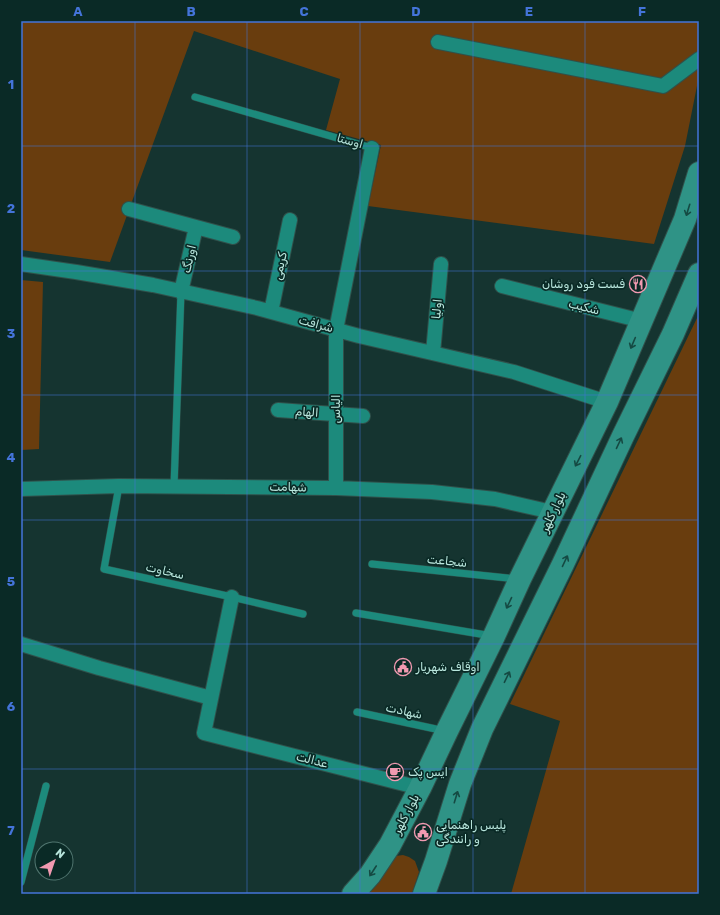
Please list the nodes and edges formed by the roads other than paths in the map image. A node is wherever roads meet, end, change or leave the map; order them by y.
1 (438, 42) dead end
2 (699, 59) edge
3 (195, 98) dead end
4 (372, 148) joint
5 (699, 173) edge
6 (129, 210) dead end
7 (290, 220) dead end
8 (196, 227) junction
9 (233, 237) dead end
10 (21, 264) edge
11 (441, 264) dead end
12 (699, 274) edge
13 (502, 286) dead end
14 (182, 292) junction
15 (271, 312) junction
16 (642, 321) junction
17 (336, 330) junction
18 (433, 353) junction
19 (607, 402) junction
20 (278, 410) dead end
21 (336, 414) junction
22 (363, 416) dead end
23 (119, 486) junction
24 (174, 486) junction
25 (336, 488) junction
26 (21, 489) edge
27 (552, 512) junction
28 (372, 564) dead end
29 (520, 579) junction
30 (232, 597) junction
31 (356, 613) dead end
32 (303, 614) dead end
33 (494, 636) junction
34 (21, 644) edge
35 (211, 698) junction
36 (357, 712) dead end
37 (446, 731) junction
38 (46, 786) dead end
39 (420, 788) junction
40 (21, 882) edge
41 (353, 894) edge
42 (424, 894) edge

1 - 2 street
3 - 4 lane, اوستا
4 - 17 street, اوستا
5 -> 16 main road, بلوار کلهر
6 - 8 street
7 - 15 street, کریمی
8 - 9 street
8 - 14 street, اورنگ
10 - 14 street, شرافت
11 - 18 street, اولیا
42 -> 12 main road
13 - 16 street, شکیب
14 - 15 street, شرافت
14 - 24 lane
15 - 17 street, شرافت
16 -> 19 main road, بلوار کلهر
17 - 18 street, شرافت
17 - 21 street, الیاس
18 - 19 street, شرافت
19 -> 27 main road, بلوار کلهر
20 - 21 street, الهام
21 - 22 street, الهام
21 - 25 street, الیاس
23 - 24 street, شهامت
23 - 26 street, شهامت
23 - 30 lane, سخاوت
24 - 25 street, شهامت
25 - 27 street, شهامت
27 - 29 main road, بلوار کلهر
28 - 29 lane, شجاعت
29 -> 33 main road, بلوار کلهر
30 - 32 lane, سخاوت
30 - 35 street
31 - 33 lane
33 - 37 main road, بلوار کلهر
34 - 35 street
35 - 39 street, عدالت
36 - 37 lane, شهادت
37 - 39 main road, بلوار کلهر
38 - 40 lane
39 -> 41 main road, بلوار کلهر

